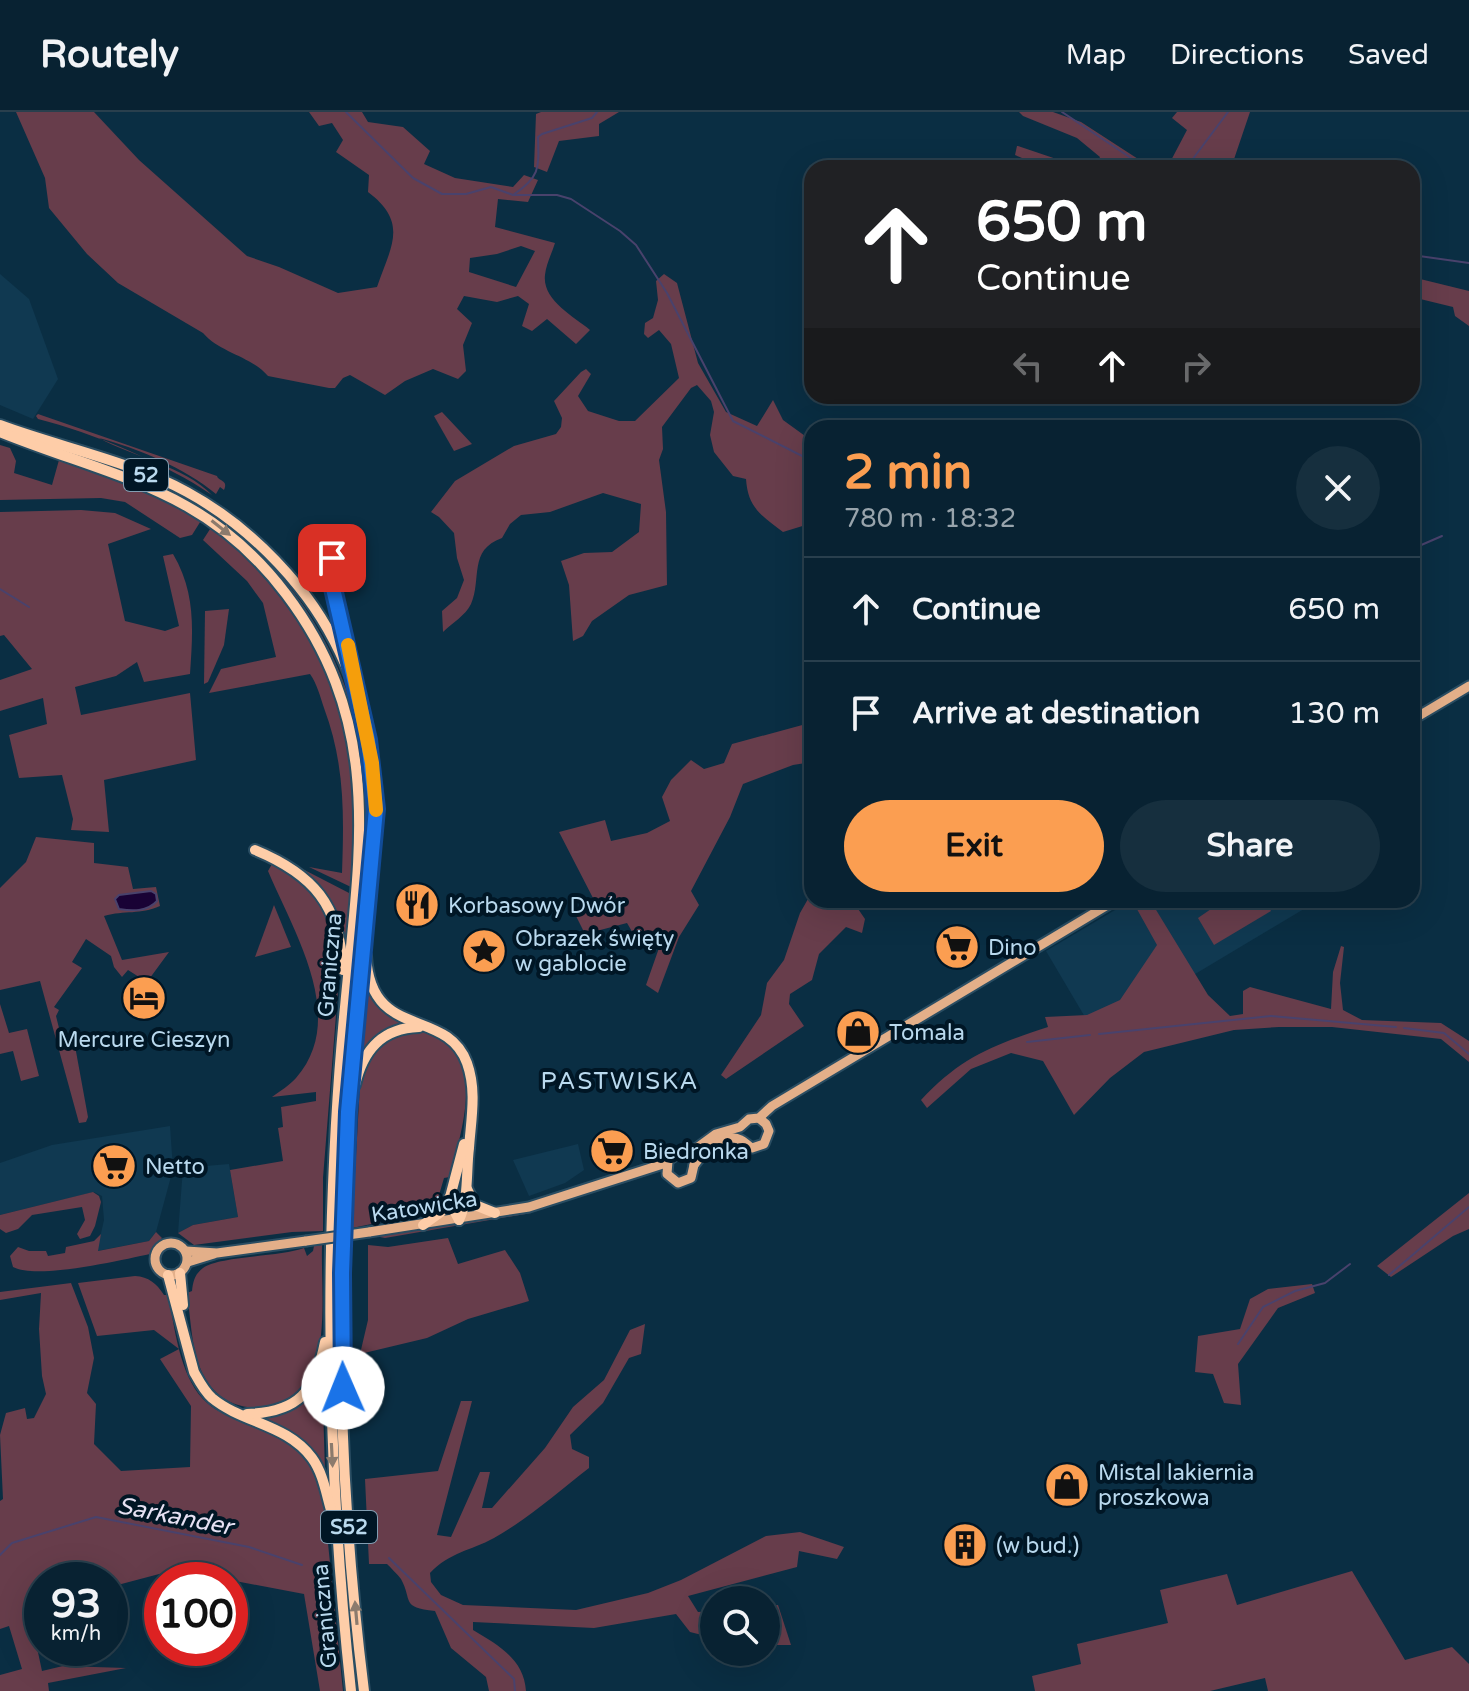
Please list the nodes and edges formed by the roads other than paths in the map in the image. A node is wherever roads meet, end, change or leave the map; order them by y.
1 (0, 425) edge
2 (0, 433) edge
3 (154, 487) joint
4 (341, 550) dead end
5 (1469, 686) edge
6 (356, 694) junction
7 (1420, 715) edge
8 (255, 850) dead end
9 (279, 860) junction
10 (266, 866) dead end
11 (1103, 908) edge
12 (364, 929) junction
13 (345, 1004) junction
14 (429, 1027) junction
15 (348, 1112) junction
16 (471, 1119) junction
17 (762, 1121) junction
18 (740, 1127) junction
19 (741, 1140) junction
20 (685, 1155) junction
21 (668, 1161) junction
22 (694, 1165) junction
23 (632, 1174) junction
24 (667, 1174) junction
25 (465, 1183) junction
26 (450, 1197) junction
27 (495, 1213) junction
28 (459, 1220) junction
29 (423, 1225) junction
30 (185, 1263) junction
31 (168, 1275) junction
32 (330, 1321) junction
33 (184, 1331) junction
34 (242, 1414) junction
35 (336, 1527) junction
36 (351, 1691) edge
37 (364, 1691) edge

1 - 6 highway, Graniczna / 52
2 - 3 highway, Graniczna / 52
3 -> 13 highway, Graniczna / S52
4 - 6 highway
5 - 7 main road
6 - 12 highway, Graniczna / S52
8 - 9 highway
9 - 10 highway
9 - 13 highway
11 - 17 main road
12 - 14 highway
12 - 15 highway, Graniczna / S52
13 - 32 highway, Graniczna / S52
14 - 15 highway
14 - 16 highway
37 -> 15 highway, Graniczna / S52
16 - 25 highway
16 - 26 highway
17 - 18 main road
17 - 19 main road
18 - 19 main road
18 - 20 main road
19 - 22 main road
20 - 21 main road
20 - 22 main road
21 - 23 main road, Katowicka
21 - 24 main road
22 - 24 main road
23 - 24 main road, Katowicka
23 - 27 main road, Katowicka
25 - 27 highway
25 - 28 highway
26 - 28 highway
26 - 29 highway
27 - 28 main road, Katowicka
28 - 29 main road, Katowicka
29 - 30 main road, Katowicka, bridge
30 - 31 main road
30 - 31 main road
30 - 33 highway
31 - 33 highway
32 - 34 highway
32 -> 35 highway, Graniczna / S52
33 - 34 highway
34 - 35 highway
35 - 36 highway, Graniczna / S52

